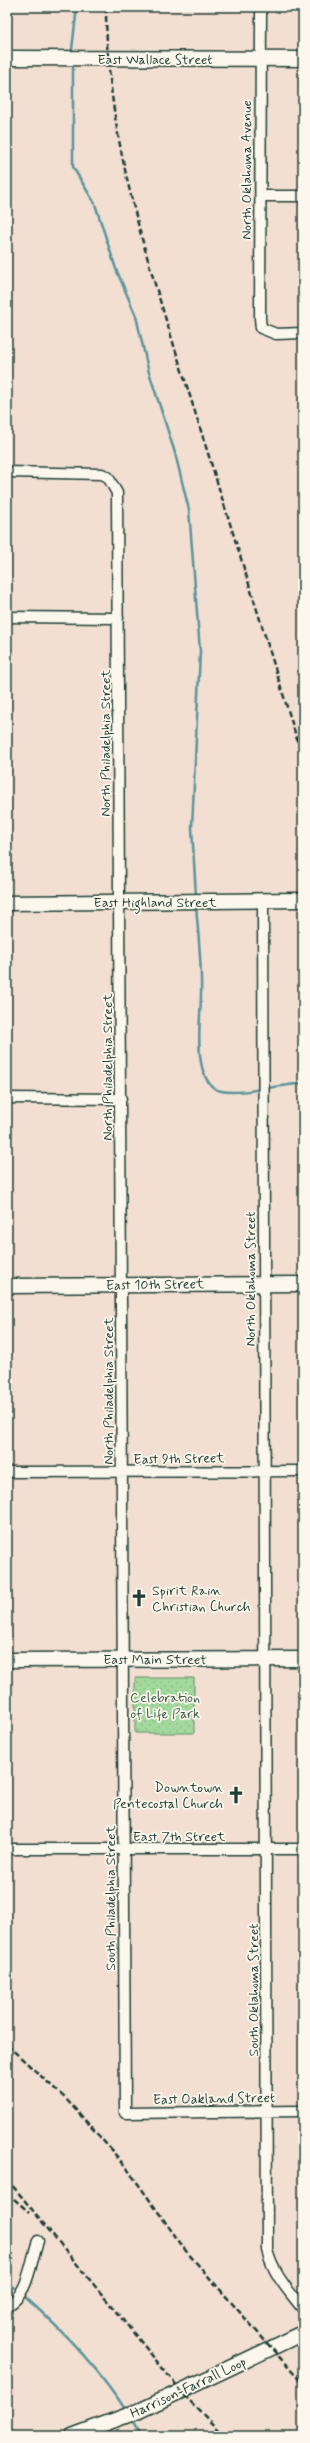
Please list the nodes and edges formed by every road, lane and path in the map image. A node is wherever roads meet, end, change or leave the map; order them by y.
1 (261, 7) edge
2 (7, 58) edge
3 (303, 59) edge
4 (260, 60) junction
5 (261, 196) junction
6 (303, 196) edge
7 (303, 333) edge
8 (7, 472) edge
9 (7, 617) edge
10 (118, 618) junction
11 (263, 900) junction
12 (303, 900) edge
13 (120, 902) junction
14 (7, 903) edge
15 (7, 1098) edge
16 (121, 1099) junction
17 (264, 1284) junction
18 (303, 1284) edge
19 (122, 1285) junction
20 (7, 1286) edge
21 (303, 1471) edge
22 (7, 1472) edge
23 (264, 1472) junction
24 (122, 1473) junction
25 (266, 1659) junction
26 (303, 1659) edge
27 (7, 1660) edge
28 (123, 1660) junction
29 (7, 1849) edge
30 (265, 1849) junction
31 (303, 1849) edge
32 (123, 1850) junction
33 (268, 2111) junction
34 (303, 2111) edge
35 (125, 2113) joint
36 (38, 2241) dead end
37 (7, 2306) edge
38 (303, 2309) edge
39 (303, 2333) edge
40 (303, 2344) edge
41 (72, 2436) edge
42 (101, 2436) edge

1 - 4 street, North Oklahoma Avenue
2 - 4 street, East Wallace Street
3 - 4 street, East Wallace Street
4 - 5 street, North Oklahoma Avenue
5 - 6 street
5 - 7 street, North Oklahoma Avenue
8 - 10 street, North Philadelphia Street
9 - 10 street
10 - 13 street, North Philadelphia Street
11 - 12 street, East Highland Street
11 - 13 street, East Highland Street
11 - 17 street, North Oklahoma Street
13 - 14 street, East Highland Street
13 - 16 street, North Philadelphia Street
15 - 16 street
16 - 19 street, North Philadelphia Street
17 - 18 street, East 10th Street
17 - 19 street, East 10th Street
17 - 23 street, North Oklahoma Street
19 - 20 street, East 10th Street
19 - 24 street, North Philadelphia Street
21 - 23 street, East 9th Street
22 - 24 street, East 9th Street
23 - 24 street, East 9th Street
23 - 25 street, North Oklahoma Street
24 - 28 street, North Philadelphia Street
25 - 26 street, East Main Street
25 - 28 street, East Main Street
25 - 30 street, South Oklahoma Street
27 - 28 street, East Main Street
28 - 32 street, South Philadelphia Street
29 - 32 street, East 7th Street
30 - 31 street, East 7th Street
30 - 32 street, East 7th Street
30 - 33 street, South Oklahoma Street
32 - 35 street, South Philadelphia Street
33 - 34 street, East Oakland Street
33 - 35 street, East Oakland Street
33 - 38 street, South Oklahoma Street
36 - 37 street
39 - 41 street, Harrison-Farrall Loop
40 - 42 street, Harrison-Farrall Loop

